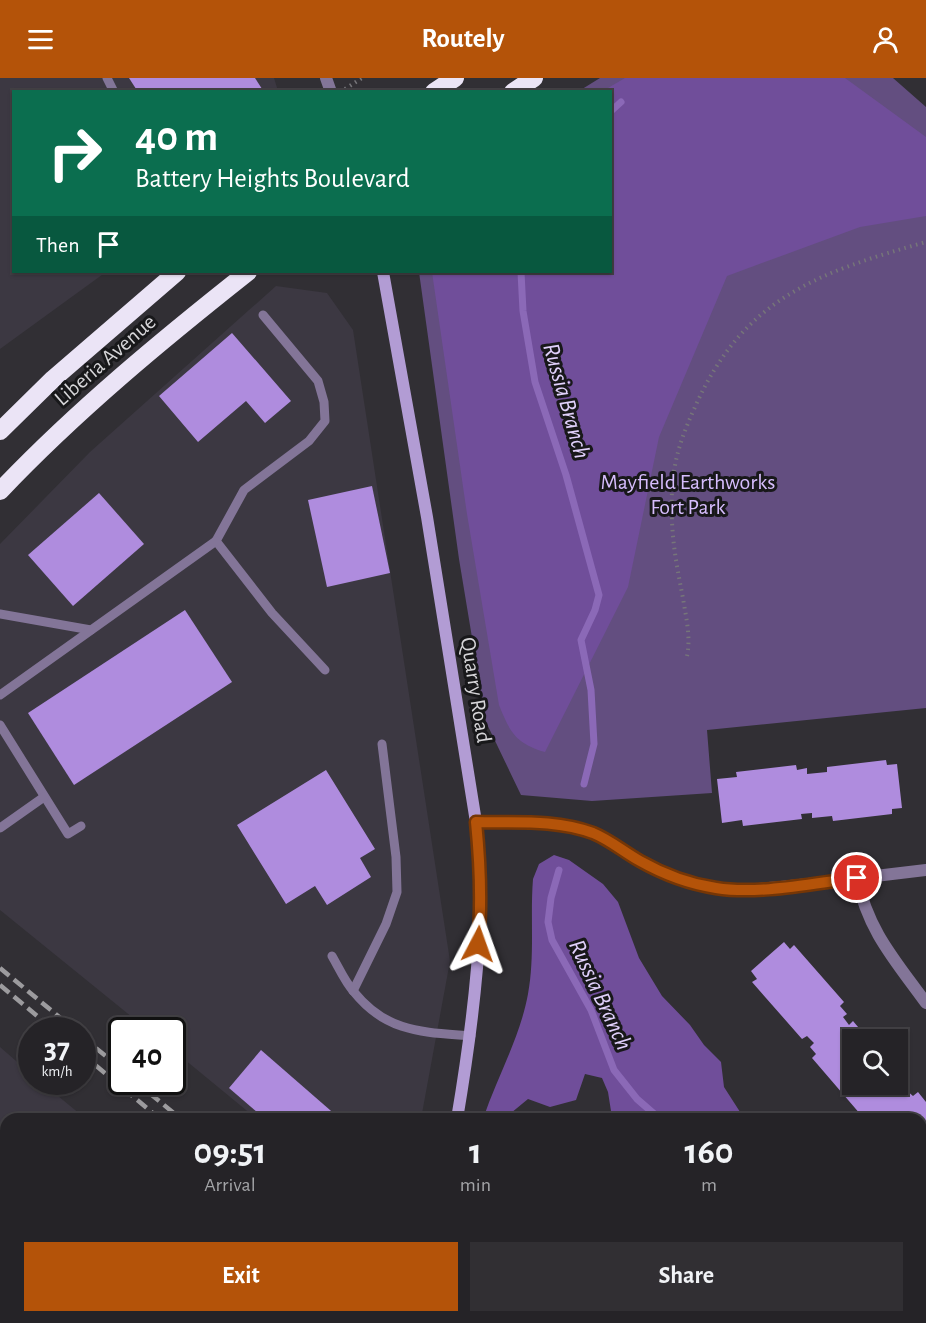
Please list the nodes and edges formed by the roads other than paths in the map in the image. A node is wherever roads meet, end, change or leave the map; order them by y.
1 (455, 78) edge
2 (534, 78) edge
3 (437, 90) edge
4 (516, 90) edge
5 (176, 273) edge
6 (247, 273) edge
7 (383, 273) edge
8 (263, 315) dead end
9 (0, 430) edge
10 (0, 491) edge
11 (216, 541) junction
12 (0, 614) edge
13 (91, 630) junction
14 (325, 670) dead end
15 (0, 695) edge
16 (0, 725) edge
17 (382, 744) dead end
18 (44, 797) junction
19 (476, 822) junction
20 (81, 826) dead end
21 (0, 828) edge
22 (926, 870) edge
23 (857, 878) junction
24 (332, 956) dead end
25 (353, 992) junction
26 (926, 1003) edge
27 (471, 1036) junction
28 (459, 1113) edge

1 - 3 highway
2 - 4 highway
5 - 9 highway, Liberia Avenue
6 - 10 highway, Liberia Avenue
7 - 19 street, Quarry Road
8 - 11 lane
11 - 13 lane
11 - 14 lane
12 - 13 lane
13 - 15 lane
16 - 18 lane
17 - 25 lane
18 - 20 lane
18 - 21 lane
19 - 23 street
19 - 27 street, Quarry Road
22 - 23 street
23 - 26 street
24 - 25 lane
25 - 27 lane
27 - 28 street, Quarry Road

